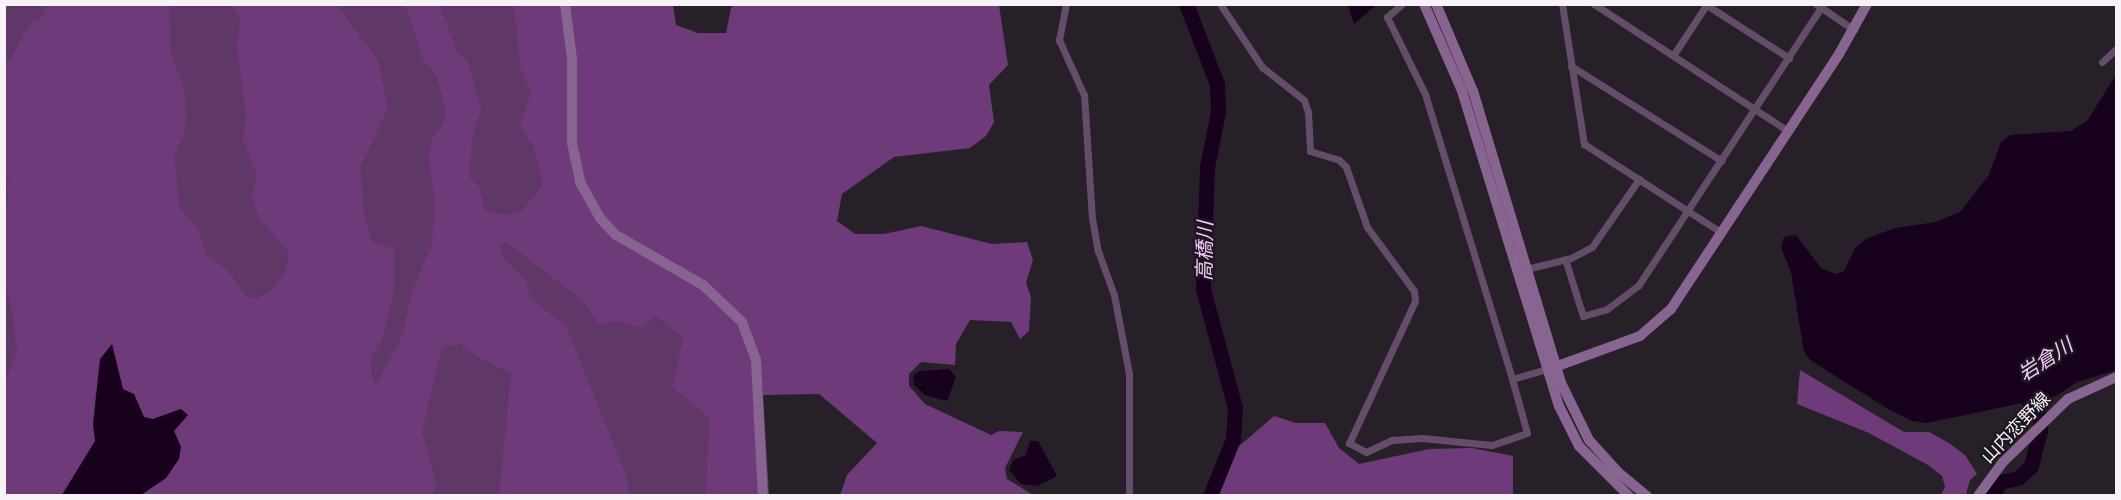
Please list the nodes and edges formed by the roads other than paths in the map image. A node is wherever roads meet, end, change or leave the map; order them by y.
1 (565, 4) edge
2 (1066, 4) edge
3 (1220, 4) edge
4 (1401, 4) edge
5 (1424, 4) edge
6 (1436, 4) edge
7 (1562, 4) edge
8 (1594, 4) edge
9 (1867, 4) edge
10 (1706, 5) edge
11 (1820, 6) edge
12 (1854, 30) junction
13 (2116, 50) edge
14 (1674, 54) junction
15 (1789, 58) junction
16 (2102, 62) dead end
17 (1571, 66) junction
18 (1755, 111) junction
19 (1788, 131) junction
20 (1722, 160) junction
21 (1639, 179) junction
22 (1688, 211) junction
23 (1722, 233) junction
24 (1565, 259) junction
25 (1525, 269) junction
26 (1557, 367) junction
27 (1545, 369) junction
28 (2116, 377) edge
29 (1512, 379) junction
30 (764, 495) edge
31 (1129, 495) edge
32 (1629, 495) edge
33 (1647, 495) edge
34 (1978, 495) edge

1 - 30 street
2 - 31 street
3 - 29 street
4 - 29 street
5 - 27 street
6 - 25 street
7 - 17 street
8 - 14 street
9 - 12 street
10 - 14 street
10 - 15 street
11 - 12 street
11 - 15 street
12 - 19 street
13 - 16 street
14 - 18 street
15 - 18 street
17 - 20 street
17 - 21 street
18 - 19 street
18 - 20 street
19 - 23 street
20 - 22 street
21 - 22 street
21 - 24 street
22 - 23 street
22 - 24 street
23 - 26 street
24 - 25 street
25 - 26 street
26 - 27 street
26 - 33 street
27 - 29 street
27 - 32 street
28 - 34 street, 山内恋野線

